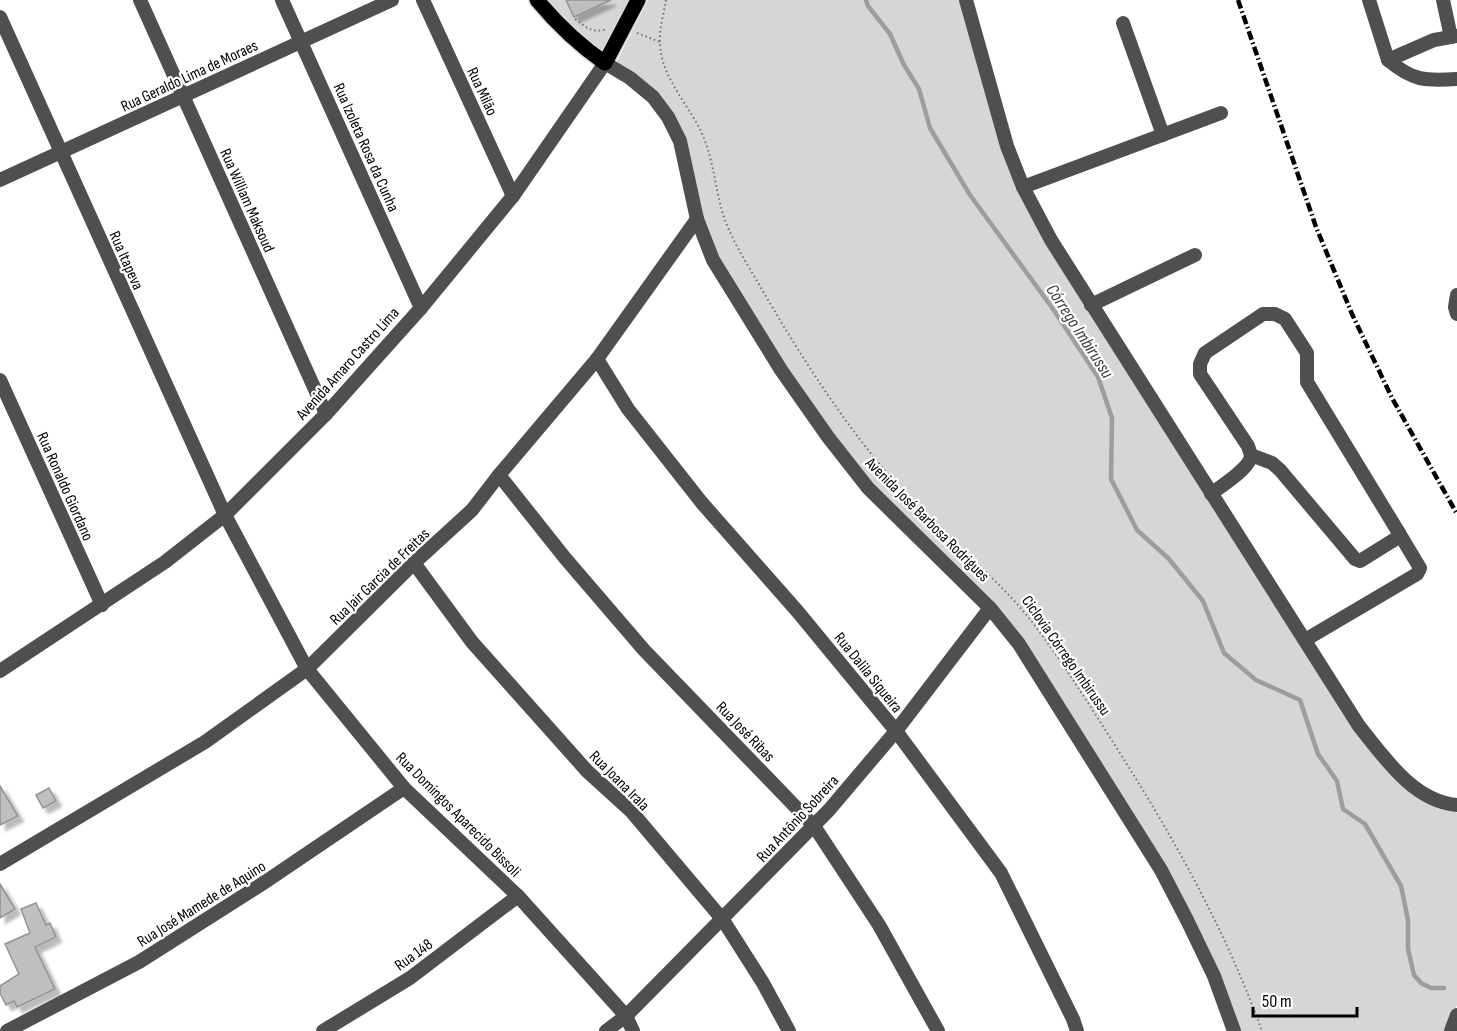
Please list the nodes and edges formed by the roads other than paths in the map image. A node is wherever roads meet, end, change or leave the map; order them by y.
1 (140, 0) edge
2 (282, 0) edge
3 (392, 0) edge
4 (423, 0) edge
5 (537, 0) edge
6 (638, 0) edge
7 (966, 0) edge
8 (1369, 0) edge
9 (1443, 0) edge
10 (0, 17) edge
11 (1123, 24) dead end
12 (1454, 36) edge
13 (301, 42) junction
14 (1388, 60) junction
15 (605, 63) junction
16 (1457, 79) edge
17 (182, 97) junction
18 (1221, 113) dead end
19 (1163, 135) junction
20 (60, 153) junction
21 (0, 180) edge
22 (1023, 187) junction
23 (513, 196) junction
24 (697, 219) junction
25 (1195, 255) dead end
26 (1457, 295) edge
27 (1091, 305) junction
28 (421, 308) junction
29 (1457, 314) edge
30 (597, 359) junction
31 (0, 380) edge
32 (326, 414) junction
33 (1251, 455) junction
34 (499, 475) junction
35 (1211, 494) junction
36 (225, 515) junction
37 (1399, 533) junction
38 (414, 562) junction
39 (102, 605) junction
40 (990, 608) junction
41 (1305, 640) junction
42 (307, 669) junction
43 (0, 671) edge
44 (896, 731) junction
45 (405, 788) junction
46 (1457, 805) edge
47 (814, 826) junction
48 (0, 864) edge
49 (518, 896) junction
50 (723, 920) junction
51 (1457, 1015) edge
52 (626, 1016) junction
53 (7, 1031) edge
54 (323, 1031) edge
55 (606, 1031) edge
56 (633, 1031) edge
57 (789, 1031) edge
58 (938, 1031) edge
59 (1077, 1031) edge
60 (1234, 1031) edge
61 (1451, 1031) edge

1 - 17 street, Rua William Maksoud
2 - 13 street, Rua Izoleta Rosa da Cunha
3 - 13 street, Rua Geraldo Lima de Moraes
4 - 23 street, Rua Milão
5 - 15 main road, Avenida José Barbosa Rodrigues
6 - 15 main road, Avenida Amaro Castro Lima
7 - 22 street
8 - 14 street
9 - 12 street
10 - 20 street, Rua Itapeva
11 - 19 street
12 - 14 street
13 - 17 street, Rua Geraldo Lima de Moraes
13 - 28 street, Rua Izoleta Rosa da Cunha
14 - 16 street
15 - 23 street, Avenida Amaro Castro Lima
15 - 24 street, Avenida José Barbosa Rodrigues
17 - 20 street, Rua Geraldo Lima de Moraes
17 - 32 street, Rua William Maksoud
18 - 19 street
19 - 22 street
20 - 21 street, Rua Geraldo Lima de Moraes
20 - 36 street, Rua Itapeva
22 - 27 street
23 - 28 street, Avenida Amaro Castro Lima
24 - 30 street, Rua Jair Garcia de Freitas
24 - 40 street, Avenida José Barbosa Rodrigues
25 - 27 street
26 - 29 street
27 - 35 street
28 - 32 street, Avenida Amaro Castro Lima
30 - 34 street, Rua Jair Garcia de Freitas
30 - 44 street, Rua Dalila Siqueira
31 - 39 street, Rua Ronaldo Giordano
32 - 36 street, Avenida Amaro Castro Lima
33 - 35 street
33 - 37 street
33 - 37 street
34 - 38 street, Rua Jair Garcia de Freitas
34 - 47 street, Rua José Ribas
35 - 41 street
36 - 39 street, Avenida Amaro Castro Lima
36 - 42 street, Rua Domingos Aparecido Bissoli
37 - 41 street
38 - 42 street, Rua Jair Garcia de Freitas
38 - 50 street, Rua Joana Irala
39 - 43 street, Avenida Amaro Castro Lima
40 - 44 street, Rua Antônio Sobreira
40 - 60 street, Avenida José Barbosa Rodrigues
41 - 46 street
42 - 45 street, Rua Domingos Aparecido Bissoli
42 - 48 street, Rua Jair Garcia de Freitas
44 - 47 street, Rua Antônio Sobreira
44 - 59 street, Rua Dalila Siqueira
45 - 49 street, Rua Domingos Aparecido Bissoli
45 - 53 street, Rua José Mamede de Aquino
47 - 50 street, Rua Antônio Sobreira
47 - 58 street, Rua José Ribas
49 - 52 street, Rua Domingos Aparecido Bissoli
49 - 54 street, Rua 148
50 - 52 street, Rua Antônio Sobreira
50 - 57 street, Rua Joana Irala
51 - 61 street
52 - 55 street, Rua Antônio Sobreira
52 - 56 street, Rua Domingos Aparecido Bissoli

